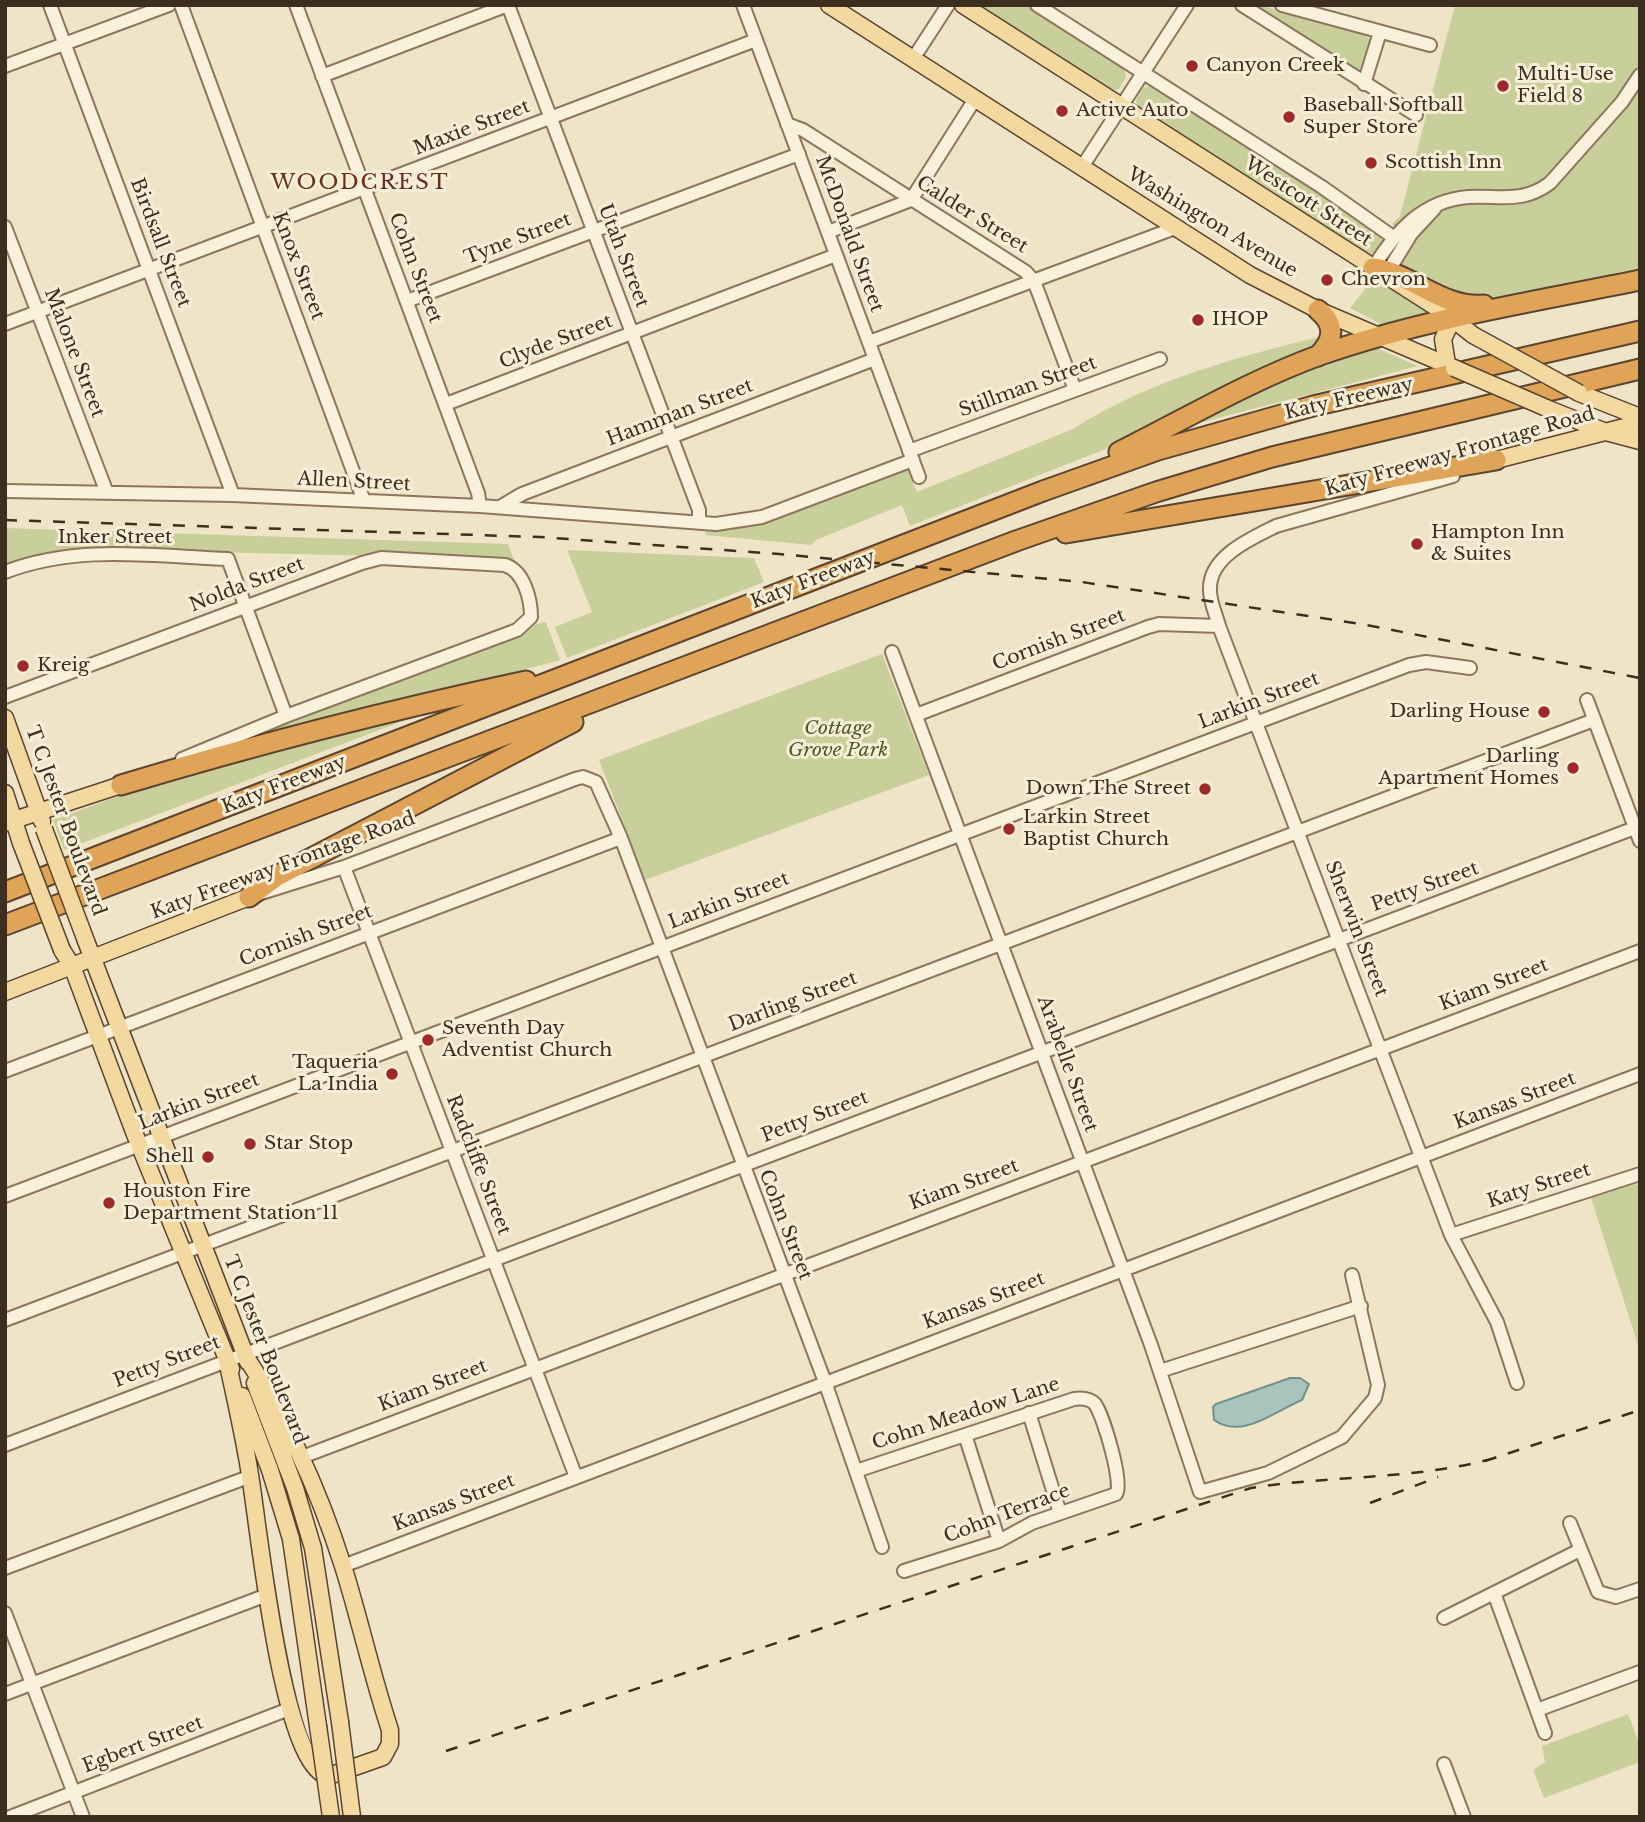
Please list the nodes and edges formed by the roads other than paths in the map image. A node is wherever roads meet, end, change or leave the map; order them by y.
1 (50, 5) edge
2 (169, 5) edge
3 (181, 5) edge
4 (296, 5) edge
5 (508, 5) edge
6 (743, 5) edge
7 (829, 5) edge
8 (948, 5) edge
9 (963, 5) edge
10 (1037, 5) edge
11 (1187, 5) edge
12 (1242, 5) edge
13 (1282, 5) edge
14 (1380, 32) junction
15 (756, 40) junction
16 (64, 44) junction
17 (1430, 45) dead end
18 (913, 59) junction
19 (5, 66) edge
20 (1144, 72) junction
21 (1640, 75) edge
22 (322, 76) junction
23 (1364, 84) junction
24 (975, 99) junction
25 (1122, 108) junction
26 (1416, 115) dead end
27 (550, 119) junction
28 (788, 124) junction
29 (799, 154) junction
30 (1082, 167) junction
31 (365, 189) junction
32 (911, 200) junction
33 (1435, 208) junction
34 (5, 227) edge
35 (262, 227) junction
36 (1175, 228) junction
37 (593, 231) junction
38 (828, 232) junction
39 (1393, 236) junction
40 (836, 255) junction
41 (1381, 269) junction
42 (149, 270) junction
43 (1640, 280) edge
44 (1034, 281) junction
45 (407, 301) junction
46 (1503, 307) junction
47 (1318, 310) junction
48 (37, 312) junction
49 (1452, 320) junction
50 (5, 324) edge
51 (1640, 331) edge
52 (632, 334) junction
53 (1379, 337) junction
54 (869, 342) junction
55 (1318, 356) junction
56 (875, 359) junction
57 (1160, 359) dead end
58 (1441, 359) junction
59 (1640, 369) edge
60 (1075, 390) junction
61 (1579, 393) junction
62 (446, 404) junction
63 (1640, 417) edge
64 (1640, 423) edge
65 (1596, 425) junction
66 (672, 437) junction
67 (1640, 441) edge
68 (911, 455) junction
69 (1496, 460) junction
70 (919, 477) dead end
71 (5, 491) edge
72 (1043, 491) junction
73 (107, 493) junction
74 (233, 495) junction
75 (363, 501) junction
76 (480, 506) junction
77 (500, 508) junction
78 (1291, 521) joint
79 (699, 522) junction
80 (1016, 541) junction
81 (5, 572) edge
82 (245, 607) junction
83 (1219, 626) junction
84 (892, 652) dead end
85 (585, 668) junction
86 (1470, 668) dead end
87 (642, 685) junction
88 (5, 697) edge
89 (1587, 701) dead end
90 (916, 715) junction
91 (286, 716) junction
92 (5, 718) edge
93 (1594, 720) junction
94 (1256, 722) junction
95 (575, 779) joint
96 (121, 785) junction
97 (5, 793) edge
98 (40, 811) junction
99 (10, 821) edge
100 (1637, 827) edge
101 (1299, 832) junction
102 (960, 834) junction
103 (621, 838) junction
104 (1640, 841) edge
105 (344, 867) junction
106 (50, 875) junction
107 (5, 877) edge
108 (5, 892) edge
109 (249, 897) junction
110 (6, 925) edge
111 (369, 933) junction
112 (1339, 940) junction
113 (1001, 944) junction
114 (661, 947) junction
115 (1640, 951) edge
116 (93, 959) junction
117 (72, 967) junction
118 (5, 992) edge
119 (119, 1027) junction
120 (98, 1035) junction
121 (411, 1042) junction
122 (1380, 1048) junction
123 (1042, 1052) junction
124 (702, 1057) junction
125 (5, 1070) edge
126 (1640, 1074) edge
127 (161, 1137) junction
128 (139, 1145) junction
129 (452, 1151) junction
130 (1421, 1157) junction
131 (1082, 1161) junction
132 (742, 1165) junction
133 (1640, 1174) edge
134 (5, 1196) edge
135 (188, 1205) junction
136 (170, 1217) junction
137 (1451, 1235) junction
138 (203, 1245) junction
139 (184, 1252) junction
140 (493, 1259) junction
141 (1123, 1269) junction
142 (782, 1273) junction
143 (1352, 1275) dead end
144 (1361, 1306) junction
145 (5, 1320) edge
146 (244, 1354) junction
147 (227, 1360) junction
148 (535, 1368) junction
149 (1160, 1371) junction
150 (825, 1382) junction
151 (1517, 1383) dead end
152 (1029, 1413) junction
153 (965, 1435) junction
154 (5, 1445) edge
155 (302, 1457) junction
156 (856, 1471) junction
157 (251, 1476) junction
158 (576, 1477) junction
159 (1120, 1490) joint
160 (1060, 1513) junction
161 (1570, 1523) dead end
162 (999, 1541) junction
163 (882, 1547) dead end
164 (1580, 1550) junction
165 (343, 1566) junction
166 (5, 1568) edge
167 (904, 1571) dead end
168 (1640, 1589) edge
169 (1494, 1594) junction
170 (267, 1595) junction
171 (5, 1613) edge
172 (1444, 1618) dead end
173 (1640, 1672) edge
174 (33, 1683) junction
175 (5, 1693) edge
176 (289, 1709) junction
177 (1537, 1710) junction
178 (1545, 1733) dead end
179 (1444, 1764) dead end
180 (74, 1792) junction
181 (10, 1817) edge
182 (83, 1817) edge
183 (331, 1817) edge
184 (352, 1817) edge
185 (1464, 1817) edge

1 - 16 street, Birdsall Street
2 - 16 street
3 - 35 street, Knox Street
4 - 22 street, Cohn Street
5 - 22 street
5 - 27 street, Utah Street
6 - 15 street, McDonald Street
7 - 18 main road, Washington Avenue
8 - 18 street
9 - 25 main road, Westcott Street
10 - 20 street, Westcott Street
11 - 20 street
12 - 23 street
13 - 14 street
14 - 17 street
14 - 23 street
15 - 27 street, Maxie Street
15 - 28 street, McDonald Street
16 - 19 street
16 - 42 street, Birdsall Street
18 - 24 main road, Washington Avenue
20 - 25 street
20 - 39 street, Westcott Street
21 - 33 street
22 - 31 street, Cohn Street
23 - 26 street
24 - 30 main road, Washington Avenue
24 - 32 street
25 - 30 street
25 - 41 main road, Westcott Street
27 - 31 street, Maxie Street
27 - 37 street, Utah Street
28 - 29 street, McDonald Street
28 - 32 street, Calder Street
29 - 37 street, Tyne Street
29 - 38 street, McDonald Street
30 - 36 main road, Washington Avenue
31 - 35 street, Maxie Street
31 - 45 street, Cohn Street
32 - 38 street
32 - 44 street, Calder Street
33 - 39 street
33 - 41 street
34 - 48 street, Malone Street
35 - 42 street, Maxie Street
35 - 75 street, Knox Street
36 - 44 street
36 - 47 main road, Washington Avenue
37 - 45 street, Tyne Street
37 - 52 street, Utah Street
38 - 40 street, McDonald Street
39 - 41 street
40 - 52 street, Clyde Street
40 - 54 street, McDonald Street
41 - 46 highway
41 - 49 main road, Westcott Street
42 - 48 street, Maxie Street
42 - 74 street, Birdsall Street
43 - 46 highway
44 - 54 street
44 - 60 street, Calder Street
45 - 62 street, Cohn Street
46 - 49 highway
47 - 53 main road, Washington Avenue
47 - 55 highway
48 - 50 street, Maxie Street
48 - 73 street, Malone Street
49 - 53 highway
49 - 58 main road
49 - 61 main road, Westcott Street, bridge
51 - 72 highway, Katy Freeway
52 - 62 street, Clyde Street
52 - 66 street, Utah Street
53 - 55 highway
53 - 58 main road, Washington Avenue
54 - 56 street, McDonald Street
55 - 72 highway
56 - 66 street, Hamman Street
56 - 68 street, McDonald Street
57 - 60 street, Stillman Street
58 - 65 main road, Washington Avenue, bridge
59 - 80 highway, Katy Freeway
60 - 68 street, Stillman Street
61 - 63 main road, Westcott Street
61 - 65 main road
62 - 76 street, Cohn Street
64 - 65 main road, Katy Freeway Frontage Road
65 - 67 main road, Washington Avenue
65 - 69 main road, Katy Freeway Frontage Road
66 - 77 street, Hamman Street
66 - 79 street, Utah Street
68 - 70 street, McDonald Street
68 - 79 street, Stillman Street
69 - 78 street, Katy Freeway Frontage Road
69 - 80 highway
71 - 73 street, Allen Street
72 - 85 highway, Katy Freeway
73 - 74 street, Allen Street
74 - 75 street, Allen Street
75 - 76 street, Allen Street
76 - 77 street, Allen Street
77 - 79 street, Allen Street
78 - 83 street, Sherwin Street
80 - 87 highway, Katy Freeway
81 - 82 street, Inker Street
82 - 88 street, Nolda Street
82 - 91 street
82 - 91 street, Nolda Street
83 - 90 street, Cornish Street
83 - 94 street, Sherwin Street
84 - 90 street, Arabelle Street
85 - 96 highway
85 - 106 highway, Katy Freeway
86 - 94 street, Larkin Street
87 - 109 highway
87 - 110 highway, Katy Freeway
89 - 93 street
90 - 102 street, Arabelle Street
91 - 96 street
92 - 98 main road, T C Jester Boulevard
93 - 100 street
93 - 101 street, Darling Street
94 - 101 street, Sherwin Street
94 - 102 street, Larkin Street
95 - 103 street, Cohn Street
95 - 105 street, Katy Freeway Frontage Road
96 - 98 main road
97 - 99 main road, T C Jester Boulevard
98 - 99 main road
98 - 116 main road, T C Jester Boulevard, bridge
99 - 117 main road, T C Jester Boulevard, bridge
100 - 104 street
100 - 112 street, Petty Street
101 - 112 street, Sherwin Street
101 - 113 street, Darling Street
102 - 113 street, Arabelle Street
102 - 114 street, Larkin Street
103 - 111 street, Cornish Street
103 - 114 street, Cohn Street
105 - 109 street, Katy Freeway Frontage Road
105 - 111 street, Radcliffe Street
106 - 107 highway
106 - 108 highway, Katy Freeway
109 - 116 main road, Katy Freeway Frontage Road
111 - 119 street, Cornish Street
111 - 121 street, Radcliffe Street
112 - 122 street, Sherwin Street
112 - 123 street, Petty Street
113 - 123 street, Arabelle Street
113 - 124 street, Darling Street
114 - 121 street, Larkin Street
114 - 124 street, Cohn Street
115 - 122 street, Kiam Street
116 - 117 main road, Katy Freeway Frontage Road
116 - 119 main road, T C Jester Boulevard
117 - 118 main road, Katy Freeway Frontage Road
117 - 120 main road, T C Jester Boulevard
119 - 120 street, Cornish Street
119 - 127 main road, T C Jester Boulevard
120 - 125 street, Cornish Street
120 - 128 main road, T C Jester Boulevard
121 - 127 street, Larkin Street
121 - 129 street, Radcliffe Street
122 - 130 street, Sherwin Street
122 - 131 street, Kiam Street
123 - 131 street, Arabelle Street
123 - 132 street, Petty Street
124 - 129 street, Darling Street
124 - 132 street, Cohn Street
126 - 130 street, Kansas Street
127 - 128 street, Larkin Street
127 - 135 main road, T C Jester Boulevard
128 - 134 street, Larkin Street
128 - 136 main road, T C Jester Boulevard
129 - 138 street, Darling Street
129 - 140 street, Radcliffe Street
130 - 137 street, Sherwin Street
130 - 141 street, Kansas Street
131 - 141 street, Arabelle Street
131 - 142 street, Kiam Street
132 - 140 street, Petty Street
132 - 142 street, Cohn Street
133 - 137 street, Katy Street
135 - 136 main road
135 - 138 main road, T C Jester Boulevard
136 - 139 main road, T C Jester Boulevard
137 - 151 street, Sherwin Street
138 - 139 street, Darling Street
138 - 146 main road, T C Jester Boulevard
139 - 145 street, Darling Street
139 - 147 main road, T C Jester Boulevard
140 - 146 street, Petty Street
140 - 148 street, Radcliffe Street
141 - 149 street, Arabelle Street
141 - 150 street, Kansas Street
142 - 148 street, Kiam Street
142 - 150 street, Cohn Street
143 - 144 street
144 - 149 street
144 - 149 street, Arabelle Street
146 - 147 street, Petty Street
146 - 155 main road
146 - 184 main road, T C Jester Boulevard, bridge
147 - 154 street, Petty Street
147 - 157 main road
147 - 183 main road, T C Jester Boulevard, bridge
148 - 155 street, Kiam Street
148 - 158 street, Radcliffe Street
150 - 156 street, Cohn Street
150 - 158 street, Kansas Street
152 - 153 street, Cohn Meadow Lane
152 - 159 street, Cohn Meadow Lane
152 - 160 street
153 - 156 street, Cohn Meadow Lane
153 - 162 street
155 - 165 main road
156 - 163 street, Cohn Street
157 - 166 street
157 - 170 main road
158 - 165 street, Kansas Street
159 - 160 street, Cohn Terrace
160 - 162 street, Cohn Terrace
161 - 164 street
162 - 167 street, Cohn Terrace
164 - 168 street
164 - 169 street
165 - 176 main road
169 - 172 street
169 - 177 street
170 - 174 street
170 - 176 main road
171 - 174 street
173 - 177 street
174 - 175 street
174 - 180 street
176 - 180 street, Egbert Street
177 - 178 street
179 - 185 street
180 - 181 street, Egbert Street
180 - 182 street

